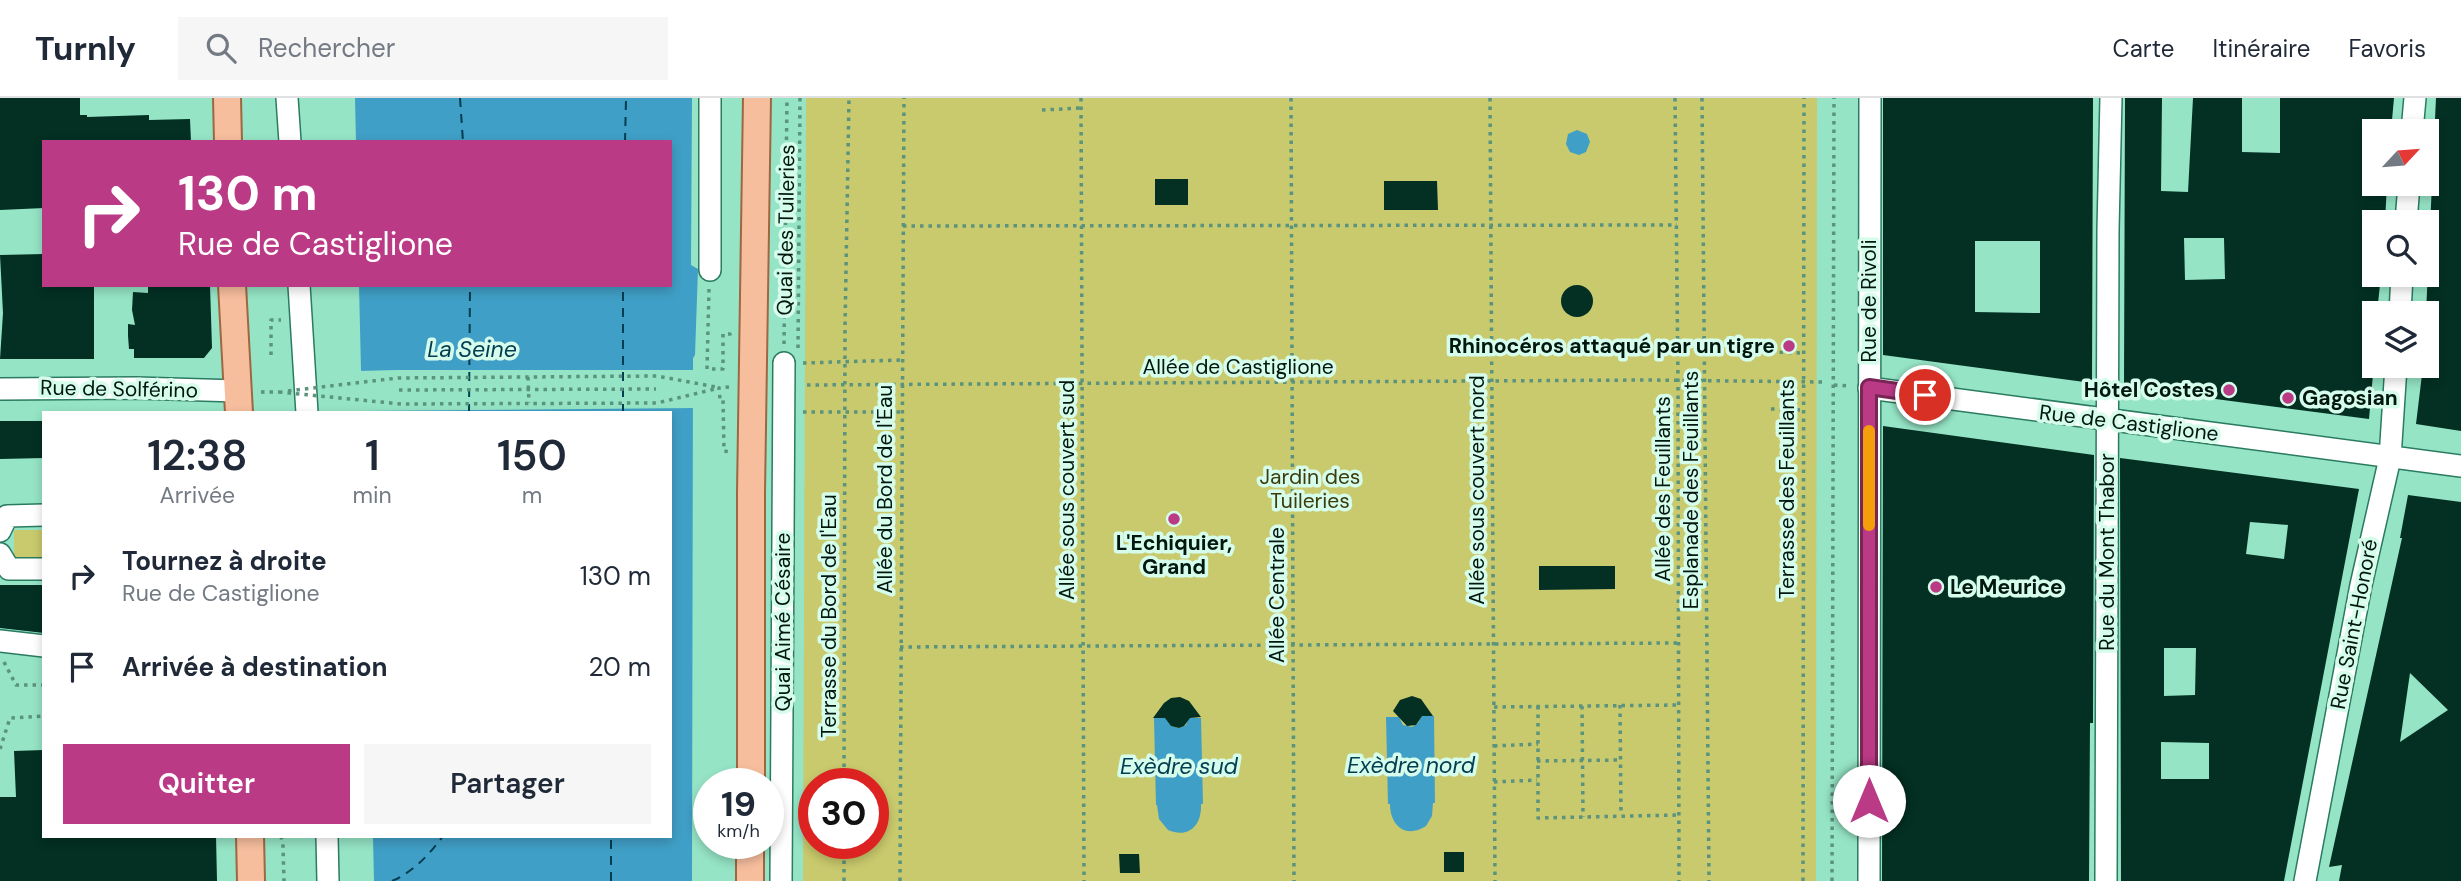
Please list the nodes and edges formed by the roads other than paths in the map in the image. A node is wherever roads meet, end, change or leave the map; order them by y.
1 (227, 98) edge
2 (287, 98) edge
3 (710, 98) edge
4 (757, 98) edge
5 (1870, 98) edge
6 (2110, 98) edge
7 (2414, 98) edge
8 (2413, 119) edge
9 (228, 140) edge
10 (290, 140) edge
11 (710, 274) road end
12 (232, 287) edge
13 (299, 287) edge
14 (754, 348) joint
15 (793, 358) road end
16 (2395, 378) edge
17 (1869, 387) junction
18 (0, 389) edge
19 (239, 402) edge
20 (307, 411) edge
21 (2108, 420) junction
22 (2390, 458) junction
23 (2461, 466) edge
24 (42, 515) edge
25 (0, 531) edge
26 (0, 554) edge
27 (42, 569) edge
28 (0, 641) edge
29 (42, 646) edge
30 (751, 768) edge
31 (250, 838) edge
32 (327, 838) edge
33 (750, 859) edge
34 (251, 881) edge
35 (328, 881) edge
36 (750, 881) edge
37 (781, 881) edge
38 (1868, 881) edge
39 (2106, 881) edge
40 (2305, 881) edge

1 - 9 main road
2 - 10 street
3 - 11 street
4 - 14 main road, Quai des Tuileries
5 - 17 street, Rue de Rivoli
6 - 21 street, Rue du Mont Thabor
7 - 8 street
12 - 19 main road
13 - 20 street
14 - 30 main road, Quai Aimé Césaire
15 - 37 street, Quai Aimé Césaire
16 - 22 street, Rue Saint-Honoré
17 - 21 street, Rue de Castiglione
17 - 38 street, Rue de Rivoli
18 - 19 street, Rue de Solférino
21 - 22 street, Rue de Castiglione
21 - 39 street, Rue du Mont Thabor
22 - 23 street, Rue de Castiglione
22 - 40 street, Rue Saint-Honoré
24 - 25 street
26 - 27 street
28 - 29 street
31 - 34 main road
32 - 35 street
33 - 36 main road

